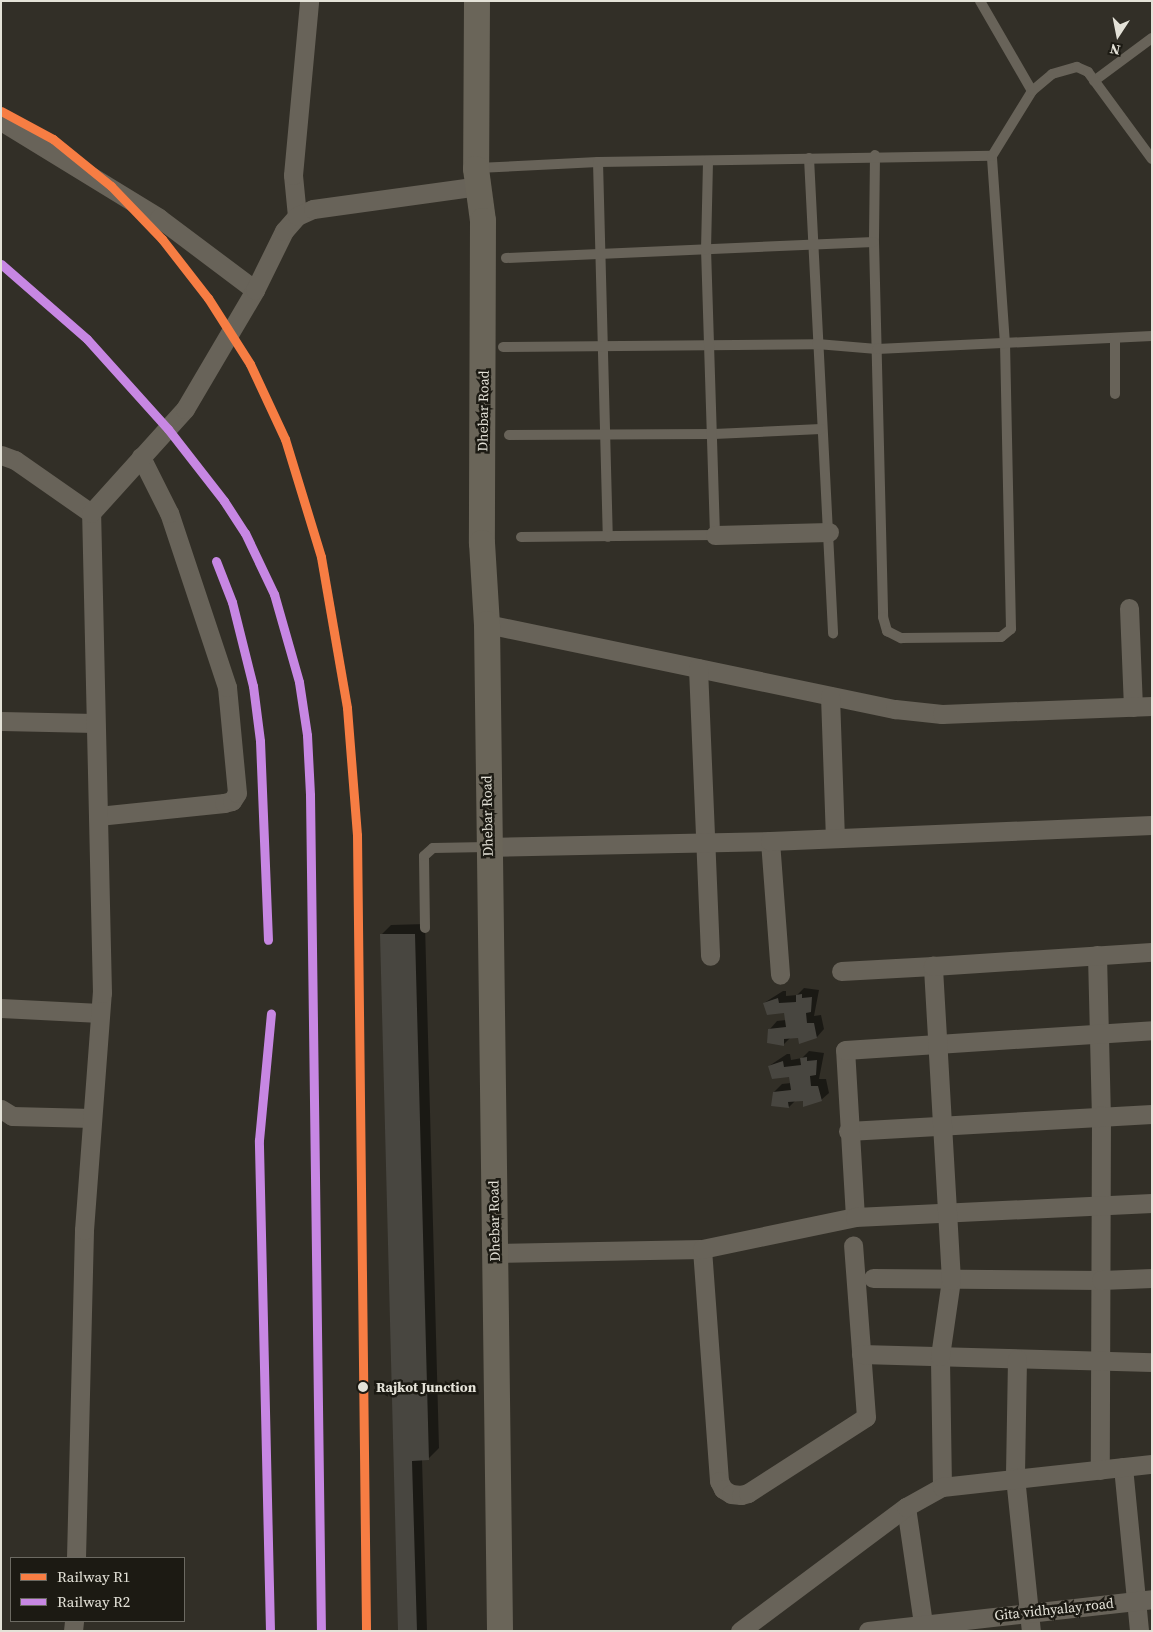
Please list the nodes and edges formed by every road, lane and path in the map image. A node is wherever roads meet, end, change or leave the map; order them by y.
1 (308, 1) edge
2 (477, 1) edge
3 (980, 1) edge
4 (1152, 38) edge
5 (1094, 81) junction
6 (1032, 91) junction
7 (1, 121) edge
8 (875, 155) junction
9 (992, 156) junction
10 (809, 158) junction
11 (1152, 159) edge
12 (598, 162) junction
13 (708, 162) junction
14 (477, 177) junction
15 (297, 216) junction
16 (874, 242) junction
17 (814, 246) junction
18 (706, 250) junction
19 (598, 255) junction
20 (506, 258) dead end
21 (255, 290) junction
22 (1152, 336) edge
23 (1115, 338) junction
24 (817, 344) junction
25 (1005, 344) junction
26 (710, 346) junction
27 (503, 347) dead end
28 (604, 348) junction
29 (877, 349) junction
30 (1115, 394) dead end
31 (821, 428) junction
32 (714, 434) junction
33 (509, 435) dead end
34 (605, 435) junction
35 (1, 455) edge
36 (141, 457) junction
37 (91, 513) junction
38 (829, 532) junction
39 (715, 535) junction
40 (521, 537) dead end
41 (608, 537) junction
42 (1129, 608) dead end
43 (486, 624) junction
44 (833, 633) dead end
45 (698, 668) junction
46 (830, 696) junction
47 (1152, 706) edge
48 (1133, 707) junction
49 (1, 721) edge
50 (95, 723) junction
51 (98, 816) junction
52 (1152, 825) edge
53 (835, 838) junction
54 (770, 841) junction
55 (707, 843) junction
56 (487, 847) junction
57 (425, 928) dead end
58 (1152, 952) edge
59 (1097, 955) junction
60 (710, 956) dead end
61 (933, 966) junction
62 (841, 971) dead end
63 (780, 975) dead end
64 (1, 1008) edge
65 (100, 1013) junction
66 (1152, 1030) edge
67 (1100, 1033) junction
68 (939, 1044) junction
69 (1, 1109) edge
70 (1152, 1114) edge
71 (1101, 1115) junction
72 (92, 1118) junction
73 (941, 1125) junction
74 (848, 1131) junction
75 (1152, 1202) edge
76 (1100, 1206) junction
77 (948, 1213) junction
78 (855, 1217) junction
79 (853, 1245) dead end
80 (702, 1249) junction
81 (494, 1253) junction
82 (873, 1278) dead end
83 (1152, 1278) edge
84 (951, 1280) junction
85 (1101, 1280) junction
86 (861, 1354) junction
87 (940, 1356) junction
88 (1017, 1359) junction
89 (1102, 1362) junction
90 (1152, 1362) edge
91 (1152, 1464) edge
92 (1123, 1467) junction
93 (1100, 1470) junction
94 (1015, 1477) junction
95 (942, 1487) junction
96 (906, 1507) junction
97 (76, 1557) edge
98 (1144, 1600) edge
99 (1029, 1611) junction
100 (924, 1628) edge
101 (500, 1631) edge
102 (740, 1631) edge
103 (868, 1631) edge
104 (1031, 1631) edge
105 (1140, 1631) edge

1 - 15 street
2 - 14 street, Dhebar Road
3 - 6 lane
4 - 5 lane
5 - 6 lane
5 - 11 lane
6 - 9 lane
7 - 21 street
8 - 9 lane
8 - 10 lane
8 - 16 lane
9 - 25 lane
10 - 13 lane
10 - 17 lane
12 - 13 lane
12 - 14 lane
12 - 19 lane
13 - 18 lane
14 - 15 street
14 - 43 street, Dhebar Road
15 - 21 street
16 - 17 lane
16 - 29 lane
17 - 18 lane
17 - 24 lane
18 - 19 lane
18 - 26 lane
19 - 20 lane
19 - 28 lane
21 - 36 street
22 - 23 lane
23 - 25 lane
23 - 30 lane
24 - 26 lane
24 - 29 lane
24 - 31 lane
25 - 29 lane
25 - 29 lane
26 - 28 lane
26 - 32 lane
27 - 28 lane
28 - 34 lane
31 - 32 lane
31 - 38 lane
32 - 34 lane
32 - 39 lane
33 - 34 lane
34 - 41 lane
35 - 37 street
36 - 37 street
36 - 51 street
37 - 50 street
38 - 39 street
38 - 44 lane
39 - 41 lane
40 - 41 lane
42 - 48 street
43 - 45 street
43 - 56 street, Dhebar Road
45 - 46 street
45 - 55 street
46 - 48 street
46 - 53 street
47 - 48 street
49 - 50 street
50 - 51 street
51 - 65 street
52 - 53 street
53 - 54 street
54 - 55 street
54 - 63 street
55 - 56 street
55 - 60 street
56 - 57 lane
56 - 81 street, Dhebar Road
58 - 59 street
59 - 61 street
59 - 67 street
61 - 62 street
61 - 68 street
64 - 65 street
65 - 72 street
66 - 67 street
67 - 68 street
67 - 71 street
68 - 73 street
68 - 74 street
69 - 72 street
70 - 71 street
71 - 73 street
71 - 76 street
72 - 97 street
73 - 74 street
73 - 77 street
74 - 78 street
75 - 76 street
76 - 77 street
76 - 85 street
77 - 78 street
77 - 84 street
78 - 80 street
79 - 86 street
80 - 81 street
80 - 86 street
81 - 101 street, Dhebar Road
82 - 84 street
83 - 85 street
84 - 85 street
84 - 87 street
85 - 89 street
86 - 87 street
87 - 88 street
87 - 95 street
88 - 89 street
88 - 94 street
89 - 90 street
89 - 93 street
91 - 92 street
92 - 93 street
92 - 98 street
93 - 94 street
94 - 95 street
94 - 99 street
95 - 96 street
96 - 100 street
96 - 102 street
98 - 99 street, Gita vidhyalay road
98 - 105 street
99 - 100 street, Gita vidhyalay road
99 - 104 street
100 - 103 street, Gita vidhyalay road

